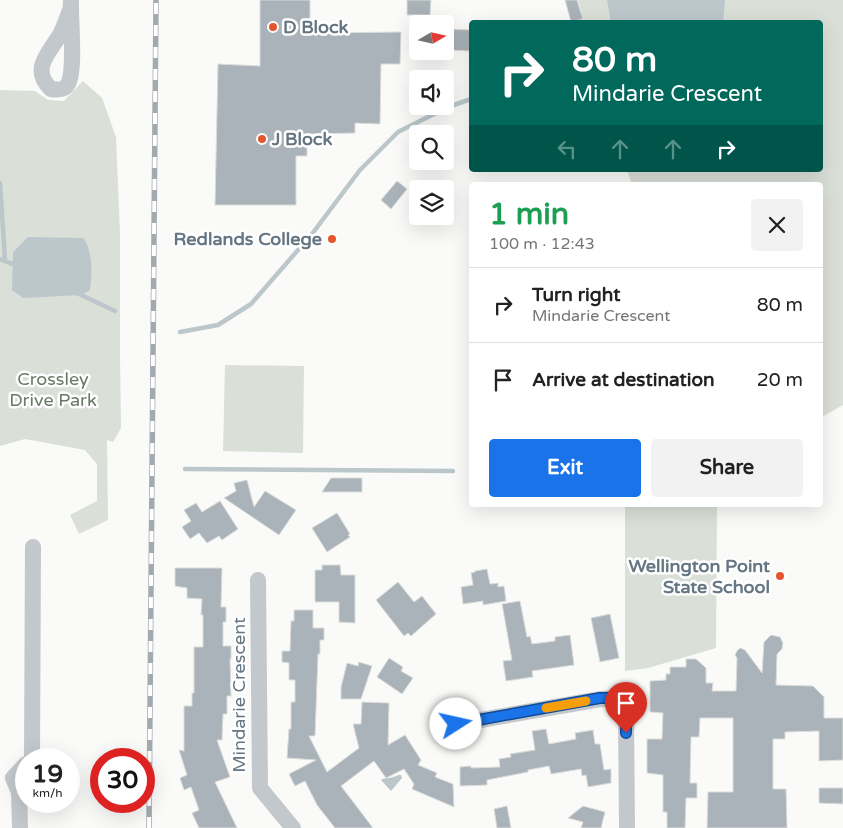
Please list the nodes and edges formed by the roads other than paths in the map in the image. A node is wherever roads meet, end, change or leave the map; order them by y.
1 (33, 547) dead end
2 (258, 580) dead end
3 (446, 726) dead end
4 (32, 748) edge
5 (6, 778) edge
6 (20, 828) edge
7 (293, 828) edge
8 (627, 828) edge

1 - 4 street
2 - 7 street, Mindarie Crescent
3 - 8 street
5 - 6 street

